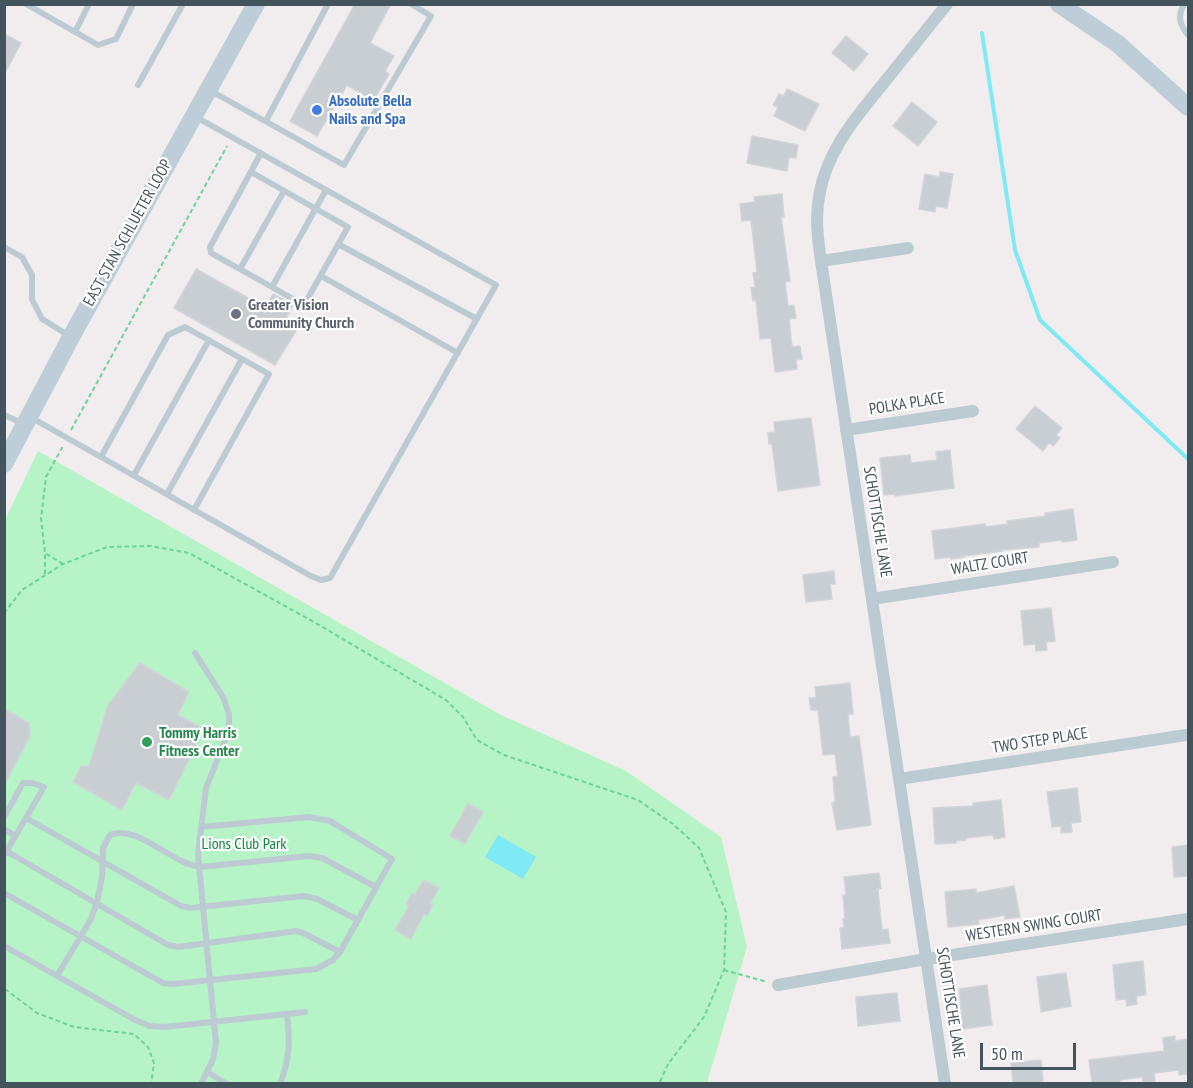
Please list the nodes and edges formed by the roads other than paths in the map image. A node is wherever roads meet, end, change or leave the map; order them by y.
1 (26, 4) edge
2 (89, 4) edge
3 (133, 4) edge
4 (183, 4) edge
5 (256, 4) edge
6 (328, 4) edge
7 (411, 4) edge
8 (947, 4) edge
9 (1059, 4) edge
10 (1184, 4) edge
11 (75, 32) junction
12 (1188, 35) edge
13 (138, 85) dead end
14 (208, 89) junction
15 (1188, 107) edge
16 (194, 116) junction
17 (266, 121) junction
18 (261, 153) junction
19 (251, 172) junction
20 (326, 190) junction
21 (284, 191) junction
22 (316, 209) junction
23 (338, 244) junction
24 (4, 247) edge
25 (908, 248) dead end
26 (821, 261) junction
27 (240, 269) junction
28 (321, 276) junction
29 (272, 287) junction
30 (477, 319) junction
31 (71, 337) junction
32 (209, 340) junction
33 (458, 353) junction
34 (242, 359) junction
35 (973, 411) dead end
36 (4, 415) edge
37 (26, 420) junction
38 (846, 430) junction
39 (101, 457) junction
40 (4, 464) edge
41 (134, 475) junction
42 (167, 495) junction
43 (194, 510) junction
44 (1113, 562) dead end
45 (872, 599) junction
46 (195, 653) dead end
47 (1185, 735) dead end
48 (899, 779) junction
49 (4, 817) edge
50 (26, 818) junction
51 (201, 827) junction
52 (4, 829) edge
53 (15, 836) junction
54 (5, 853) edge
55 (102, 862) junction
56 (200, 867) junction
57 (376, 887) junction
58 (4, 893) edge
59 (97, 902) junction
60 (204, 907) junction
61 (1188, 919) edge
62 (358, 920) junction
63 (81, 936) junction
64 (207, 944) junction
65 (4, 946) edge
66 (340, 952) junction
67 (926, 959) junction
68 (57, 976) junction
69 (210, 980) junction
70 (778, 985) road end
71 (304, 1012) dead end
72 (287, 1015) junction
73 (215, 1023) junction
74 (207, 1072) junction
75 (201, 1083) edge
76 (227, 1083) edge
77 (280, 1083) edge
78 (945, 1083) edge

1 - 11 lane
2 - 11 lane
3 - 11 lane
4 - 13 lane
5 - 14 main road, EAST STAN SCHLUETER LOOP
6 - 17 lane
7 - 17 lane
8 - 26 street, SCHOTTISCHE LANE
9 - 15 main road
10 - 12 lane
14 - 16 main road, EAST STAN SCHLUETER LOOP
14 - 17 lane
16 - 18 lane
16 - 31 main road, EAST STAN SCHLUETER LOOP
18 - 19 lane
18 - 20 lane
19 - 21 lane
19 - 27 lane
20 - 22 lane
20 - 30 lane
21 - 22 lane
21 - 27 lane
22 - 23 lane
22 - 29 lane
23 - 28 lane
23 - 30 lane
24 - 31 lane
25 - 26 street
26 - 38 street, SCHOTTISCHE LANE
27 - 29 lane
28 - 29 lane
28 - 33 lane
30 - 33 lane
31 - 37 main road, EAST STAN SCHLUETER LOOP
32 - 34 lane
32 - 39 lane
32 - 41 lane
33 - 43 lane
34 - 42 lane
34 - 43 lane
35 - 38 street, POLKA PLACE
36 - 37 lane
37 - 39 lane
37 - 40 main road, EAST STAN SCHLUETER LOOP
38 - 45 street, SCHOTTISCHE LANE
39 - 41 lane
41 - 42 lane
42 - 43 lane
44 - 45 street, WALTZ COURT
45 - 48 street, SCHOTTISCHE LANE
46 - 51 lane
47 - 48 street, TWO STEP PLACE
48 - 67 street, SCHOTTISCHE LANE
49 - 50 lane
50 - 53 lane
50 - 55 lane
51 - 56 lane
51 - 57 lane
52 - 53 lane
53 - 54 lane
54 - 59 lane
55 - 56 lane
55 - 59 lane
55 - 60 lane
56 - 57 lane
56 - 60 lane
57 - 62 lane
58 - 63 lane
59 - 63 lane
59 - 64 lane
60 - 62 lane
60 - 64 lane
61 - 67 street, WESTERN SWING COURT
62 - 66 lane
63 - 68 lane
63 - 69 lane
64 - 66 lane
64 - 69 lane
65 - 68 lane
66 - 69 lane
67 - 70 street, WESTERN SWING COURT
67 - 78 street, SCHOTTISCHE LANE
68 - 73 lane
69 - 73 lane
71 - 72 lane
72 - 73 lane
72 - 77 lane
73 - 74 lane
74 - 75 lane
74 - 76 lane

